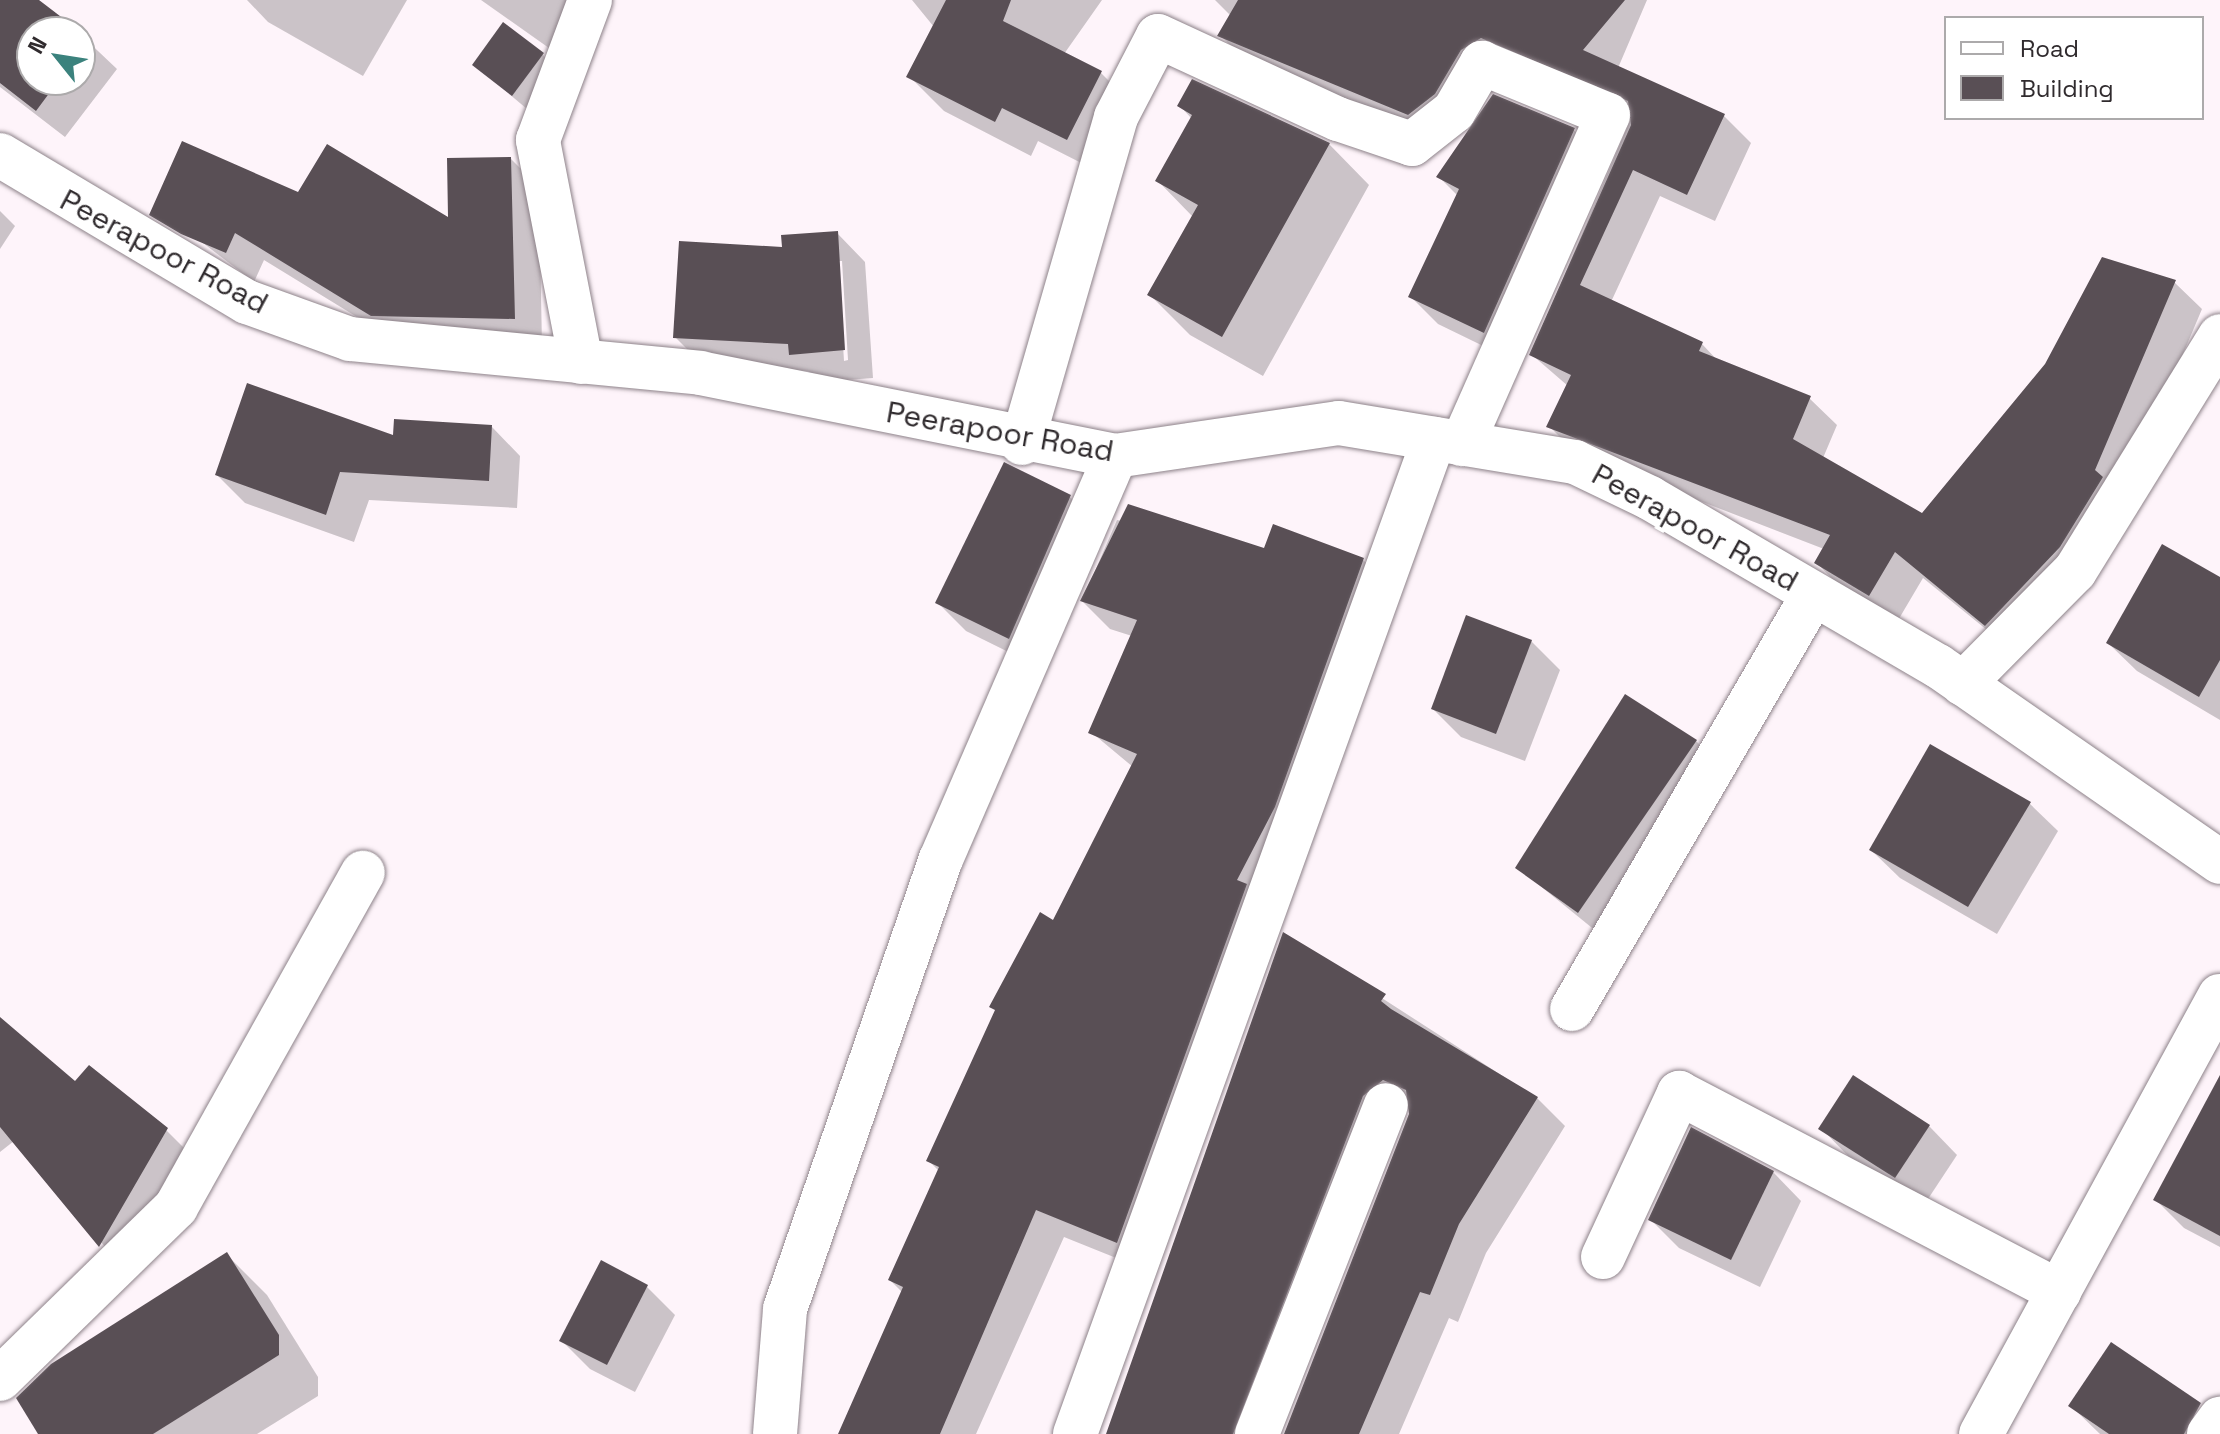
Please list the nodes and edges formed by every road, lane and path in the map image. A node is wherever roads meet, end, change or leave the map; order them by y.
1 (590, 0) edge
2 (1163, 18) edge
3 (0, 155) edge
4 (2220, 336) edge
5 (581, 362) junction
6 (1448, 441) junction
7 (1022, 443) junction
8 (1115, 456) junction
9 (1814, 594) junction
10 (1963, 684) junction
11 (2220, 862) edge
12 (363, 873) dead end
13 (2220, 996) edge
14 (1572, 1009) dead end
15 (1386, 1105) dead end
16 (1603, 1257) dead end
17 (2059, 1292) junction
18 (0, 1379) edge
19 (2220, 1419) edge
20 (775, 1434) edge
21 (1075, 1434) edge
22 (1257, 1434) edge
23 (1981, 1434) edge
24 (2209, 1434) edge

1 - 5 street
2 - 6 street
2 - 7 street
3 - 5 street, Peerapoor Road
4 - 10 street
5 - 7 street, Peerapoor Road
6 - 8 street, Peerapoor Road
6 - 9 street, Peerapoor Road
6 - 21 street
7 - 8 street, Peerapoor Road
8 - 20 street
9 - 10 street, Peerapoor Road
9 - 14 street
10 - 11 street, Peerapoor Road
12 - 18 street
13 - 17 street
15 - 22 street
16 - 17 street
17 - 23 street
19 - 24 street

